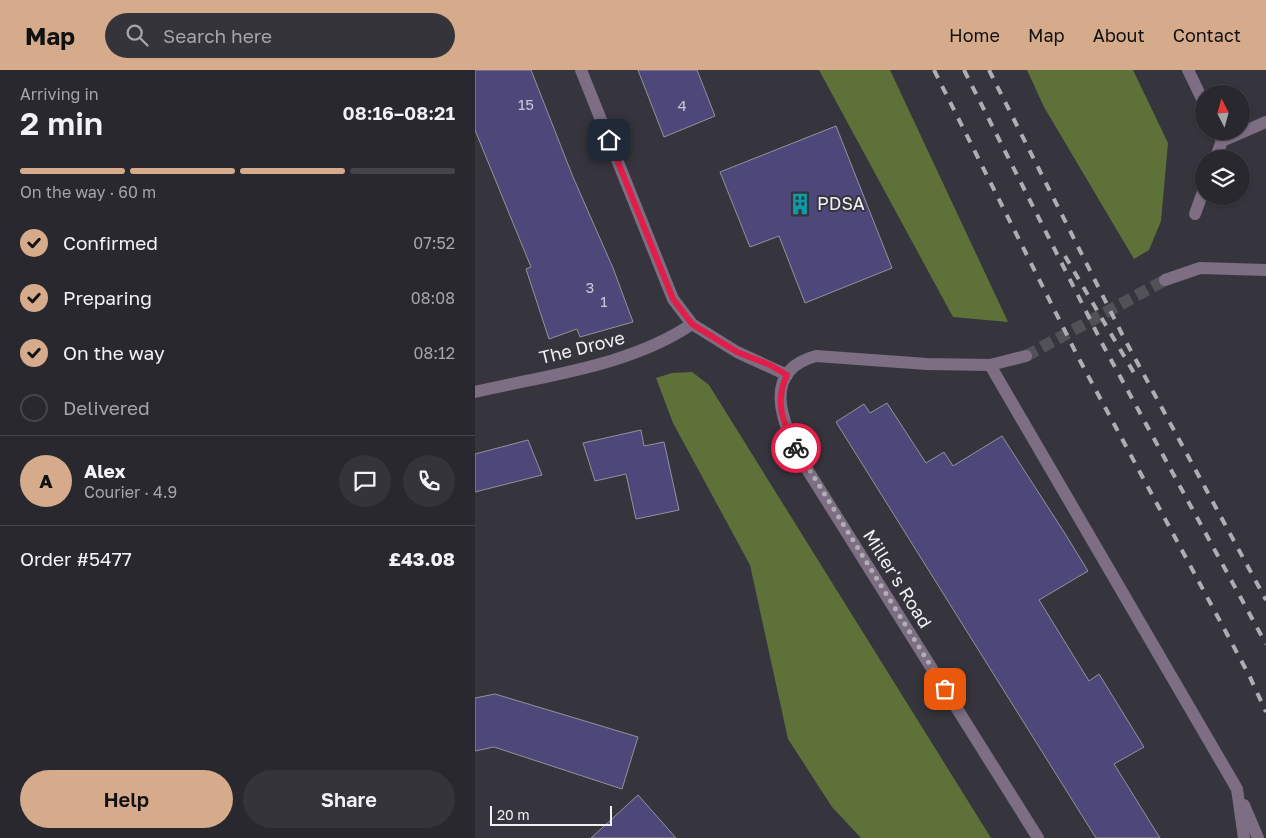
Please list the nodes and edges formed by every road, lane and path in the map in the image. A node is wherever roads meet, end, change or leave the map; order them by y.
1 (581, 70) edge
2 (1189, 70) edge
3 (1196, 85) edge
4 (1266, 122) edge
5 (1250, 127) edge
6 (1198, 205) edge
7 (1195, 214) dead end
8 (1266, 270) edge
9 (1165, 280) tunnel mouth
10 (692, 324) junction
11 (1026, 356) tunnel mouth
12 (990, 365) junction
13 (787, 375) junction
14 (475, 392) edge
15 (1237, 789) junction
16 (1037, 838) edge
17 (1244, 838) edge
18 (1259, 838) edge

1 - 10 street
2 - 3 street
4 - 5 street
6 - 7 street
8 - 9 street
10 - 13 street
10 - 14 street, The Drove
11 - 12 street
12 - 13 street
12 - 15 street
13 - 16 street, Miller's Road
15 - 17 street
15 - 18 street

